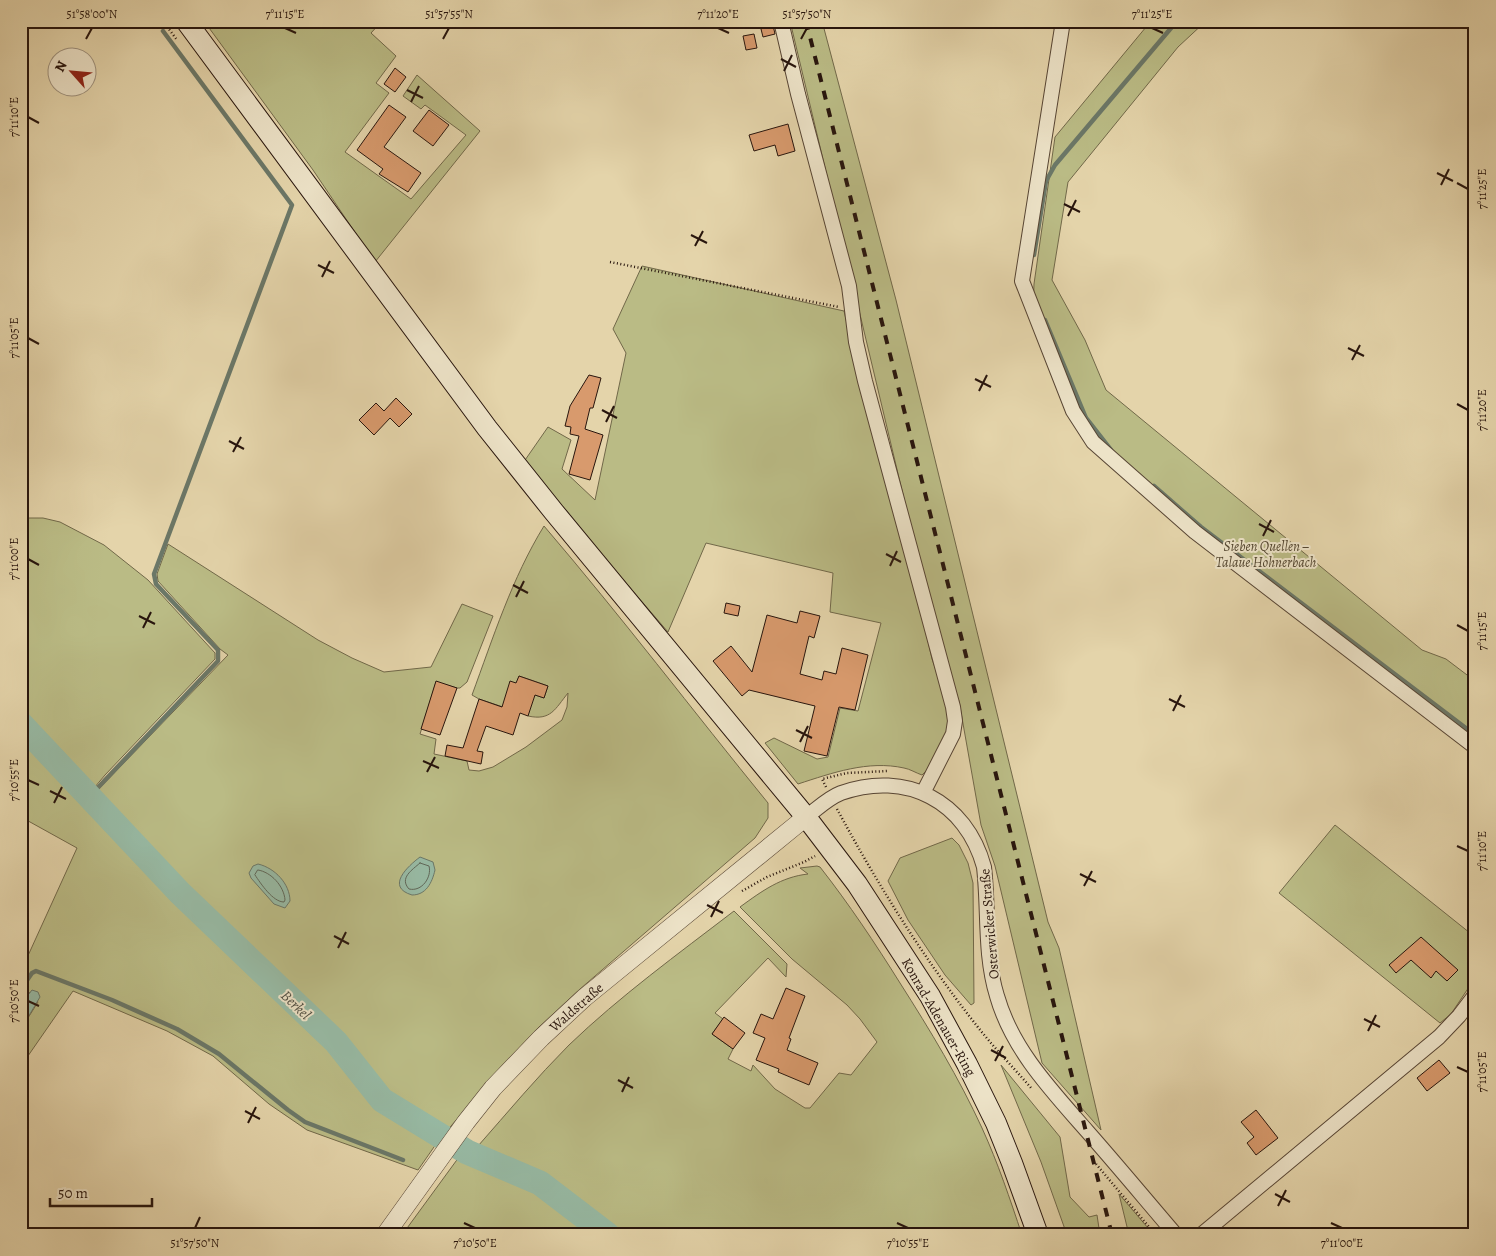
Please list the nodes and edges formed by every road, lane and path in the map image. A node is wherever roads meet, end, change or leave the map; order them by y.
1 (186, 21) edge
2 (781, 21) edge
3 (1063, 21) edge
4 (610, 262) dead end
5 (852, 307) junction
6 (1475, 747) edge
7 (923, 793) junction
8 (806, 817) junction
9 (856, 844) dead end
10 (815, 856) dead end
11 (741, 892) dead end
12 (944, 981) dead end
13 (1475, 995) edge
14 (1143, 1220) dead end
15 (385, 1235) edge
16 (1038, 1235) edge
17 (1156, 1235) edge
18 (1176, 1235) edge
19 (1201, 1235) edge

1 - 8 main road, Konrad-Adenauer-Ring
2 - 5 street
3 - 6 street
4 - 5 path
5 - 7 street
7 - 8 street, Osterwicker Straße
7 - 18 street, Osterwicker Straße
8 - 15 street, Waldstraße
8 - 16 main road, Konrad-Adenauer-Ring
9 - 12 path
10 - 11 path
13 - 19 street
14 - 17 path

